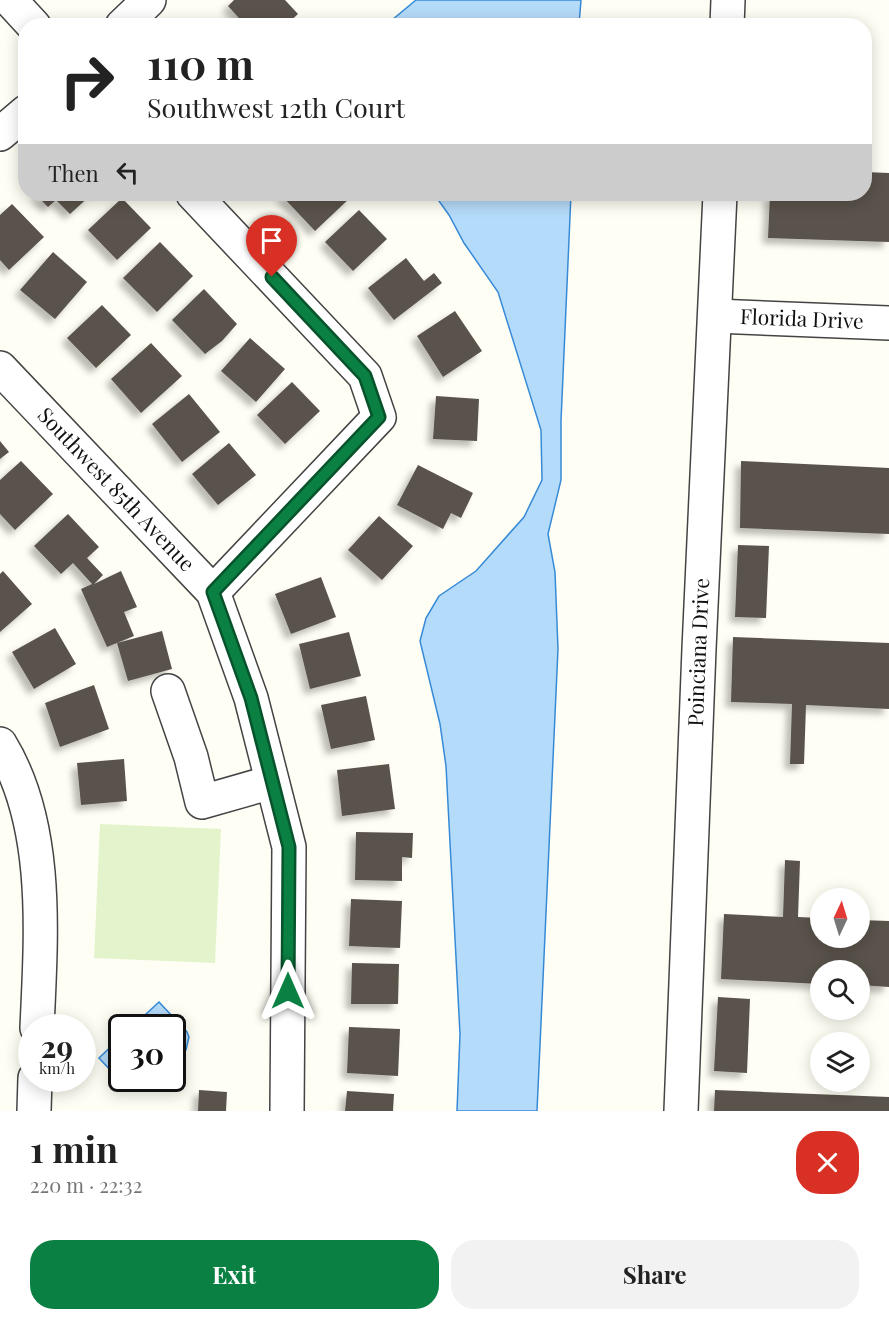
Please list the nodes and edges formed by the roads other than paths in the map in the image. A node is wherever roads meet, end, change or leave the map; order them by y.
1 (10, 0) edge
2 (149, 0) edge
3 (728, 0) edge
4 (27, 18) edge
5 (130, 18) edge
6 (727, 18) edge
7 (18, 119) edge
8 (0, 134) edge
9 (201, 201) edge
10 (720, 201) edge
11 (715, 316) junction
12 (889, 323) edge
13 (0, 368) edge
14 (213, 592) junction
15 (168, 691) dead end
16 (0, 744) edge
17 (272, 782) junction
18 (38, 1014) edge
19 (35, 1092) edge
20 (34, 1111) edge
21 (287, 1111) edge
22 (681, 1111) edge

1 - 4 street
2 - 5 street
3 - 6 street
7 - 8 street
9 - 14 street
10 - 11 street, Poinciana Drive
11 - 12 street, Florida Drive
11 - 22 street, Poinciana Drive
13 - 14 street, Southwest 85th Avenue
14 - 17 street, Southwest 85th Avenue
15 - 17 street
16 - 18 street
17 - 21 street, Southwest 85th Avenue
19 - 20 street

